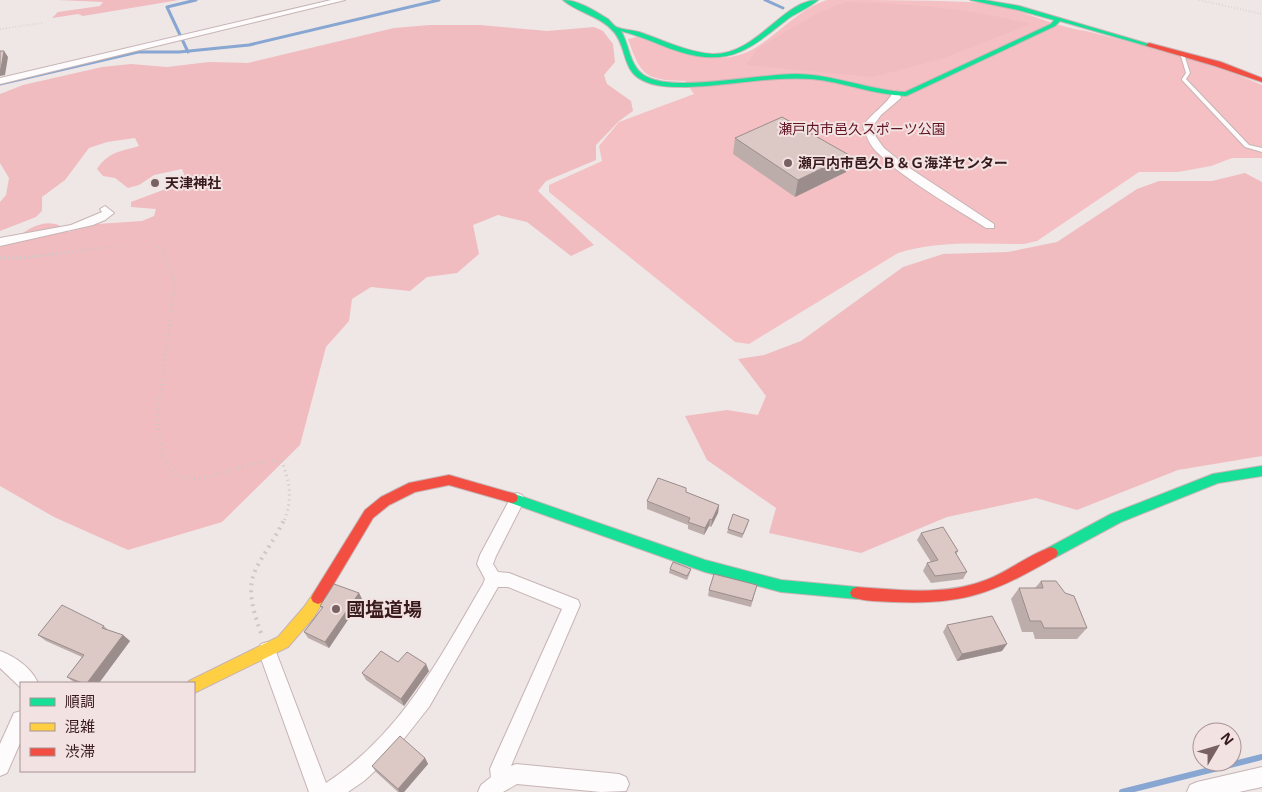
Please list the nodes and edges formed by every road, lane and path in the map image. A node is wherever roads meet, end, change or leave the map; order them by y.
1 (341, 0) edge
2 (566, 0) edge
3 (815, 0) edge
4 (973, 0) edge
5 (1199, 0) edge
6 (1262, 14) edge
7 (1059, 19) junction
8 (42, 23) dead end
9 (614, 28) junction
10 (0, 30) edge
11 (1182, 54) junction
12 (1262, 80) edge
13 (0, 81) edge
14 (896, 94) junction
15 (1262, 150) edge
16 (105, 210) dead end
17 (990, 226) dead end
18 (0, 242) edge
19 (0, 258) edge
20 (1262, 471) edge
21 (517, 499) junction
22 (493, 579) junction
23 (268, 650) junction
24 (0, 659) edge
25 (28, 682) edge
26 (195, 686) edge
27 (20, 722) edge
28 (0, 766) edge
29 (1262, 777) edge
30 (619, 784) dead end
31 (494, 786) edge
32 (319, 792) edge
33 (330, 792) edge
34 (1197, 792) edge

1 - 13 street
2 - 9 street
3 - 9 street
4 - 7 street
5 - 6 path
7 - 11 street
7 - 14 street
8 - 10 path
9 - 14 street
11 - 12 street
11 - 15 lane
14 - 17 street
16 - 18 street
19 - 23 path
20 - 21 street
21 - 22 street
21 - 23 street
22 - 31 street
22 - 33 street
23 - 26 street
23 - 32 street
24 - 25 street
27 - 28 street
29 - 34 street
30 - 31 street

